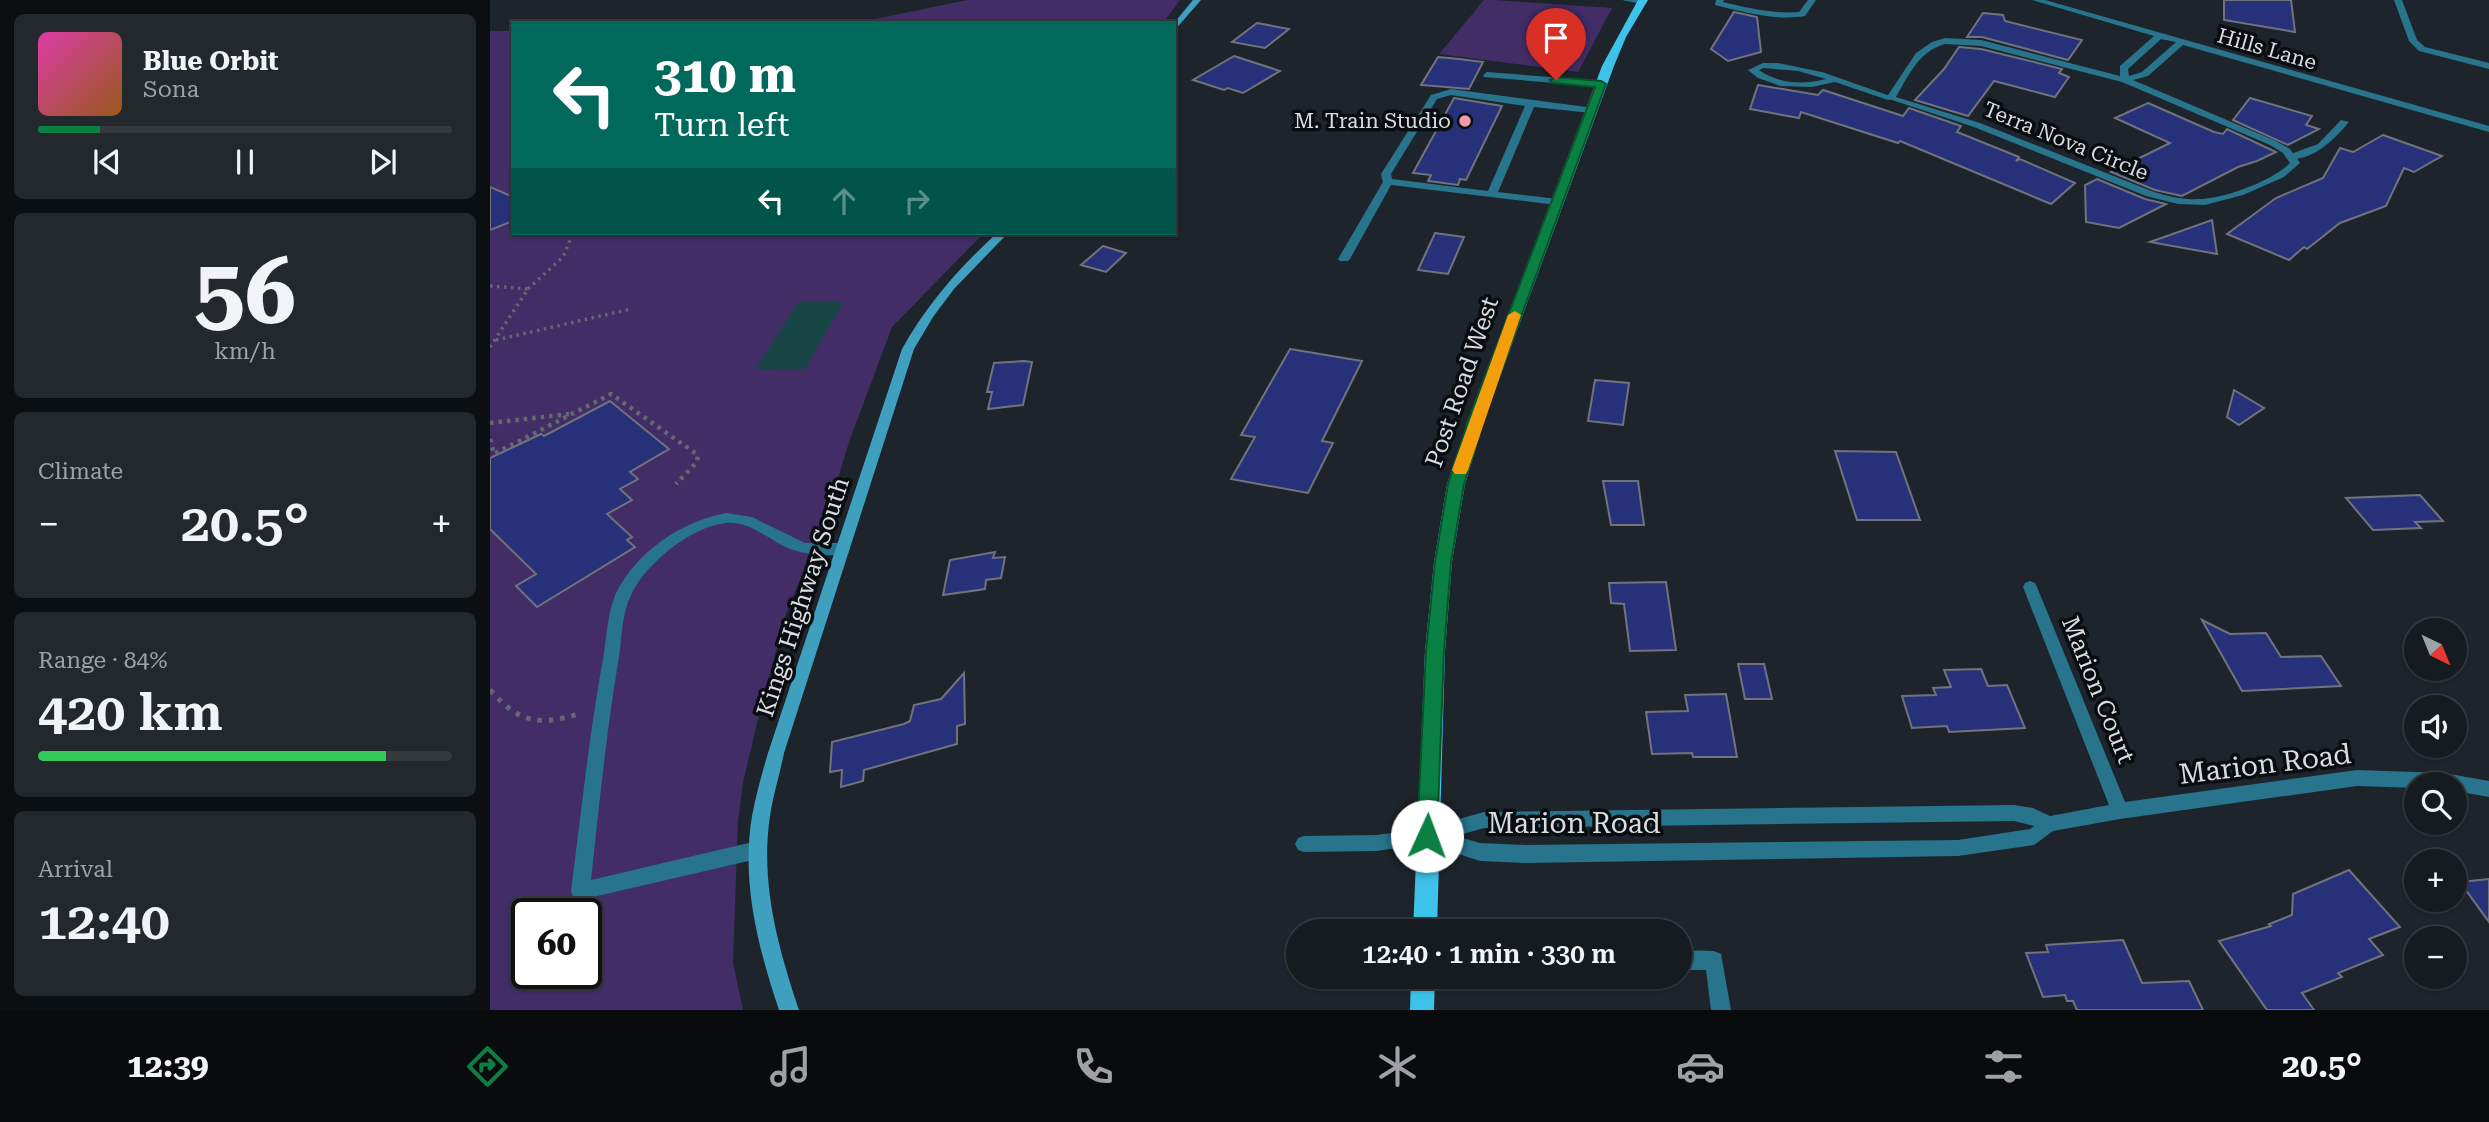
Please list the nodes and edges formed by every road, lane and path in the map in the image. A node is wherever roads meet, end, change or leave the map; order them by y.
1 (1197, 0) edge
2 (1704, 0) edge
3 (1812, 0) edge
4 (2036, 0) edge
5 (2398, 0) edge
6 (1637, 1) edge
7 (1719, 1) edge
8 (1176, 26) edge
9 (2158, 37) junction
10 (2180, 43) junction
11 (2489, 66) edge
12 (1487, 75) dead end
13 (1833, 80) junction
14 (2125, 80) junction
15 (1601, 84) junction
16 (1891, 97) junction
17 (1531, 103) junction
18 (1591, 110) junction
19 (2344, 122) dead end
20 (2489, 129) edge
21 (2292, 157) junction
22 (1388, 182) junction
23 (1492, 193) junction
24 (1557, 202) junction
25 (572, 235) edge
26 (1001, 235) edge
27 (1344, 259) dead end
28 (490, 286) edge
29 (528, 289) junction
30 (631, 309) dead end
31 (496, 340) junction
32 (490, 347) edge
33 (573, 413) junction
34 (490, 423) edge
35 (490, 439) edge
36 (676, 484) dead end
37 (842, 549) junction
38 (2030, 587) dead end
39 (490, 690) edge
40 (602, 706) junction
41 (2489, 789) edge
42 (2120, 811) junction
43 (2049, 824) junction
44 (1427, 836) junction
45 (1304, 844) dead end
46 (757, 850) junction
47 (1424, 919) edge
48 (1692, 960) edge
49 (1423, 989) edge
50 (789, 1010) edge
51 (1422, 1010) edge
52 (1721, 1010) edge

1 - 8 street
2 - 7 street
3 - 7 street
4 - 9 street, Hills Lane
5 - 11 street
6 - 15 main road, Post Road West
9 - 10 street, Hills Lane
9 - 14 street
10 - 14 street
10 - 20 street, Hills Lane
12 - 15 street
13 - 13 street
13 - 16 street
14 - 16 street
14 - 21 street
15 - 18 main road, Post Road West
16 - 21 street, Terra Nova Circle
17 - 18 street
17 - 22 street
17 - 23 street
18 - 24 main road, Post Road West
19 - 21 street
22 - 23 street
22 - 27 street
23 - 24 street
24 - 44 main road, Post Road West
25 - 29 path
26 - 37 street, Kings Highway South
28 - 29 path
29 - 31 path
30 - 31 path
31 - 32 path
33 - 34 path
33 - 35 path
33 - 36 path
37 - 40 street
37 - 46 street, Kings Highway South
38 - 42 street, Marion Court
39 - 40 path
40 - 46 street
41 - 42 street, Marion Road
42 - 43 street, Marion Road
43 - 44 street, Marion Road
43 - 44 street, Marion Road
44 - 45 street
44 - 47 main road, Post Road West
46 - 50 street, Kings Highway South
48 - 52 street
49 - 51 main road

